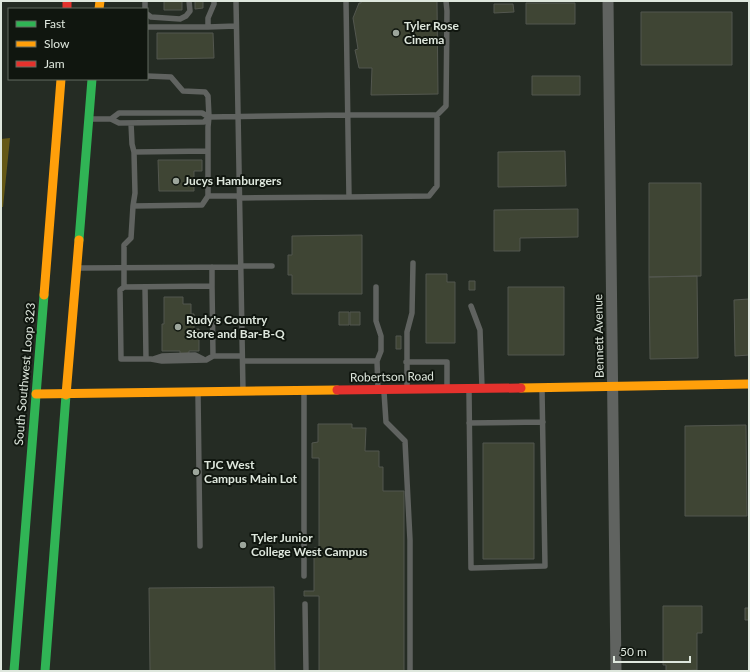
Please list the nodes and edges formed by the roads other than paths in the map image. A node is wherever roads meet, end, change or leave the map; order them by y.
1 (189, 1) edge
2 (214, 1) edge
3 (236, 1) edge
4 (346, 1) edge
5 (446, 1) edge
6 (608, 1) edge
7 (148, 15) edge
8 (236, 26) junction
9 (148, 27) edge
10 (208, 27) junction
11 (148, 76) edge
12 (61, 80) edge
13 (92, 80) edge
14 (347, 115) junction
15 (437, 115) junction
16 (238, 116) junction
17 (210, 117) junction
18 (88, 118) junction
19 (111, 118) junction
20 (131, 123) junction
21 (208, 151) junction
22 (134, 152) junction
23 (208, 196) junction
24 (239, 197) junction
25 (349, 197) junction
26 (133, 206) junction
27 (412, 263) dead end
28 (241, 266) junction
29 (272, 266) dead end
30 (124, 267) junction
31 (212, 267) junction
32 (76, 268) junction
33 (212, 286) junction
34 (376, 286) dead end
35 (124, 287) junction
36 (145, 287) junction
37 (472, 306) dead end
38 (213, 356) junction
39 (242, 358) junction
40 (148, 359) junction
41 (377, 360) junction
42 (406, 362) junction
43 (749, 384) edge
44 (613, 386) junction
45 (469, 388) junction
46 (482, 388) junction
47 (542, 388) junction
48 (407, 389) junction
49 (448, 389) junction
50 (381, 390) junction
51 (243, 391) junction
52 (304, 391) junction
53 (198, 392) junction
54 (36, 394) junction
55 (66, 394) junction
56 (543, 422) junction
57 (470, 423) junction
58 (200, 546) dead end
59 (304, 576) dead end
60 (305, 604) dead end
61 (14, 671) edge
62 (44, 671) edge
63 (306, 671) edge
64 (410, 671) edge
65 (616, 671) edge

1 - 7 lane
2 - 10 lane
3 - 8 lane
4 - 14 lane
5 - 15 lane
6 - 44 street, Bennett Avenue
8 - 10 lane
8 - 16 lane
9 - 10 lane
11 - 17 lane
12 - 54 main road, South Southwest Loop 323
13 - 18 main road
14 - 15 lane
14 - 16 lane
14 - 25 lane
15 - 25 lane
16 - 17 lane
16 - 24 lane
17 - 19 lane
17 - 20 lane
17 - 21 lane
18 - 19 lane
18 - 32 main road
19 - 20 lane
20 - 22 lane
21 - 22 lane
21 - 23 lane
22 - 26 lane
23 - 24 lane
23 - 26 lane
24 - 25 lane
24 - 28 lane
26 - 30 lane
27 - 42 lane
28 - 29 lane
28 - 31 lane
28 - 39 lane
30 - 31 lane
30 - 32 lane
30 - 35 lane
31 - 33 lane
32 - 55 main road
33 - 36 lane
33 - 38 lane
34 - 41 lane
35 - 36 lane
35 - 40 lane
36 - 40 lane
37 - 46 lane
38 - 39 lane
38 - 40 lane
39 - 41 lane
39 - 51 lane
41 - 50 lane
42 - 48 lane
42 - 49 lane
43 - 44 main road, Robertson Road
44 - 47 main road, Robertson Road
44 - 65 street, Bennett Avenue
45 - 46 main road, Robertson Road
45 - 49 main road, Robertson Road
45 - 57 lane
46 - 47 main road, Robertson Road
47 - 56 lane
48 - 49 main road, Robertson Road
48 - 50 main road, Robertson Road
50 - 52 main road, Robertson Road
50 - 64 lane
51 - 52 main road, Robertson Road
51 - 53 main road, Robertson Road
52 - 59 lane
53 - 55 main road, Robertson Road
53 - 58 lane
54 - 55 main road, Robertson Road
54 - 61 main road, South Southwest Loop 323
55 - 62 main road
56 - 57 lane
56 - 57 lane
60 - 63 lane

